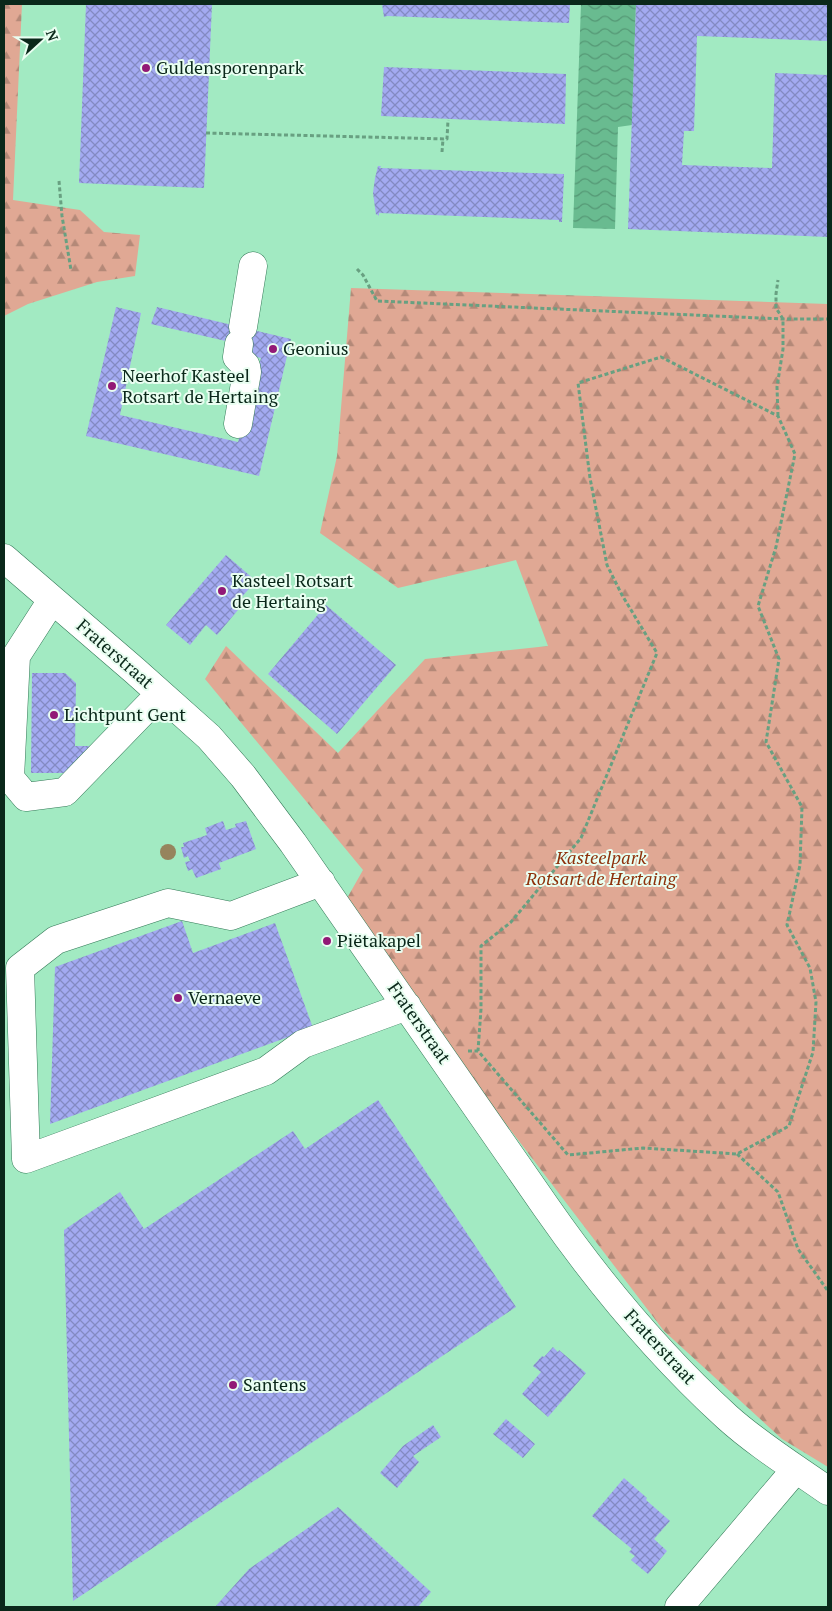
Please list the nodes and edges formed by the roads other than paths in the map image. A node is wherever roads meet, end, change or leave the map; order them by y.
1 (253, 266) dead end
2 (238, 424) dead end
3 (4, 558) edge
4 (52, 600) junction
5 (160, 694) junction
6 (321, 882) junction
7 (407, 1006) junction
8 (796, 1468) junction
9 (828, 1490) edge
10 (679, 1607) edge

1 - 2 street
3 - 4 street, Fraterstraat
4 - 5 street, Fraterstraat
4 - 5 street
5 - 6 street, Fraterstraat
6 - 7 street, Fraterstraat
6 - 7 street
7 - 8 street, Fraterstraat
8 - 9 street, Fraterstraat
8 - 10 street

